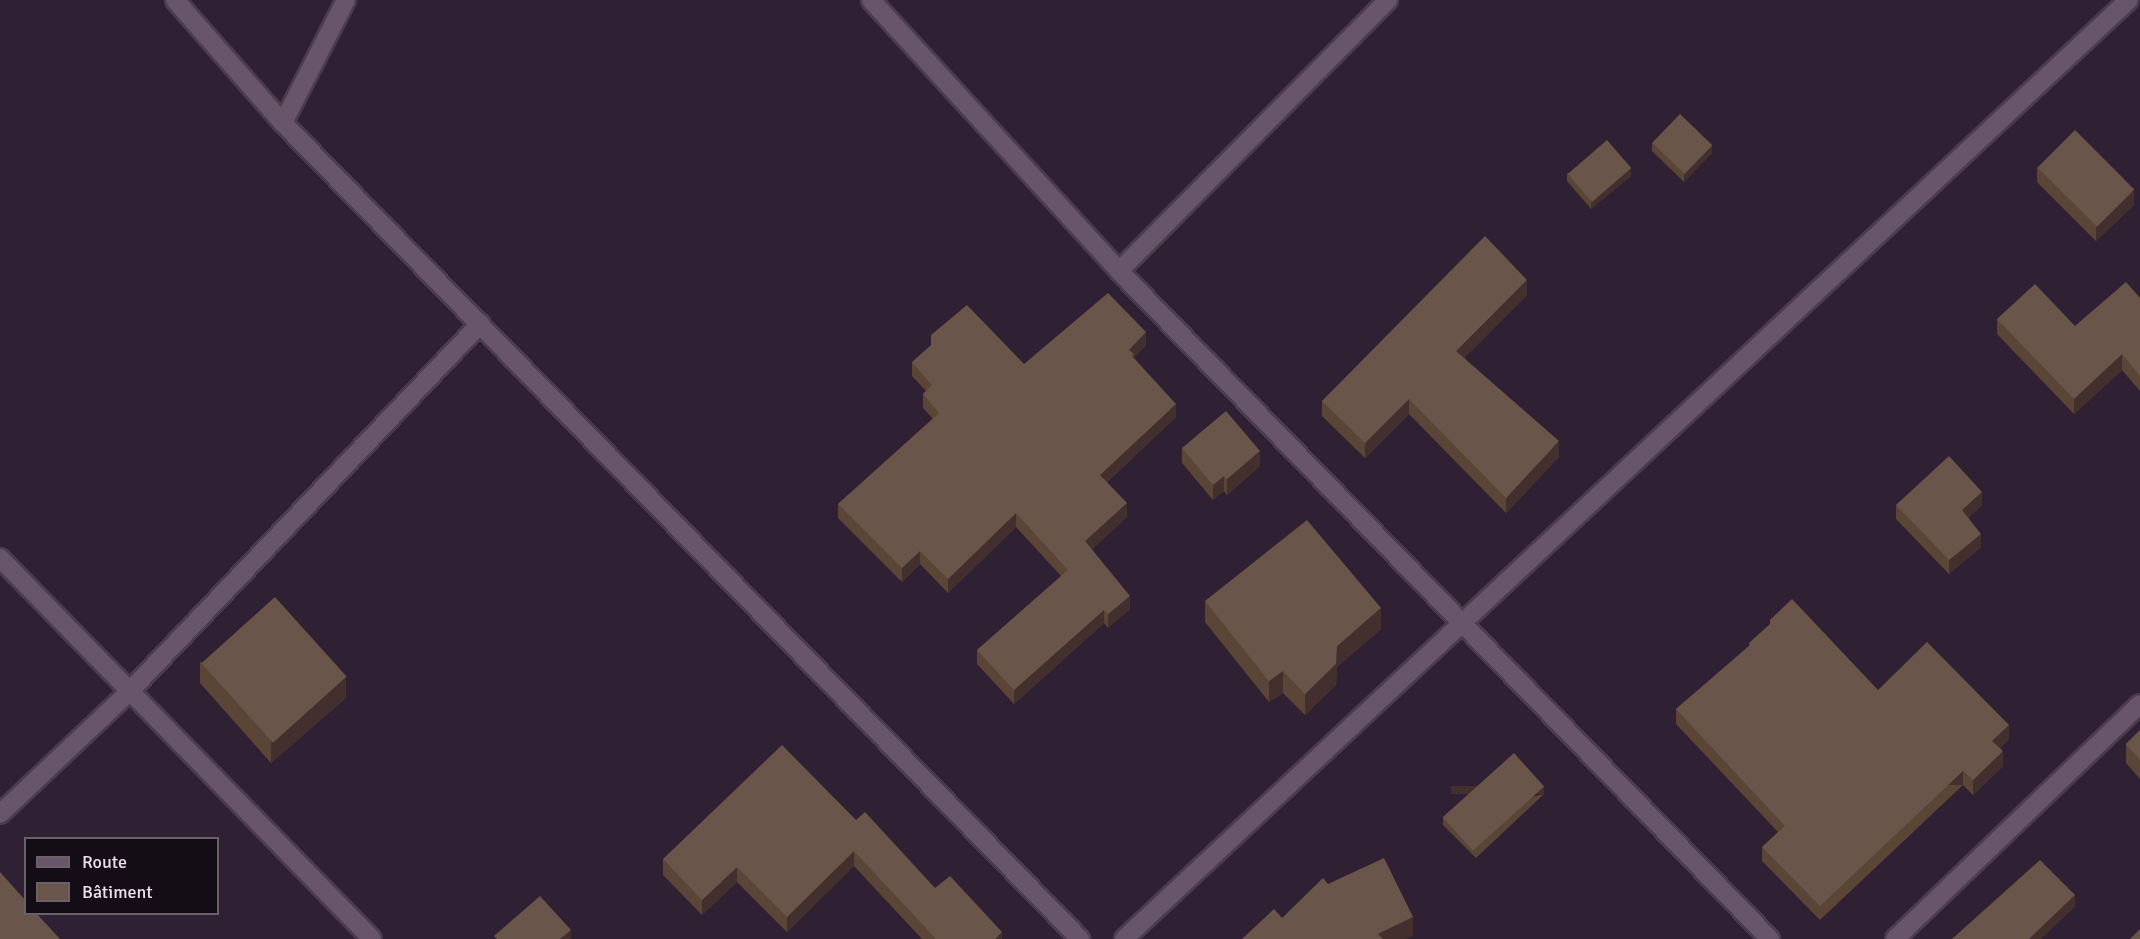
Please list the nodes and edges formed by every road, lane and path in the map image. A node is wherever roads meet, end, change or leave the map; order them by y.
1 (175, 0) edge
2 (346, 0) edge
3 (871, 0) edge
4 (1388, 0) edge
5 (2128, 0) edge
6 (283, 123) junction
7 (1119, 271) junction
8 (480, 324) junction
9 (0, 558) edge
10 (1461, 622) junction
11 (129, 692) junction
12 (2140, 704) edge
13 (0, 814) edge
14 (372, 939) edge
15 (1080, 939) edge
16 (1124, 939) edge
17 (1770, 939) edge
18 (1895, 939) edge

1 - 6 street
2 - 6 street
3 - 7 street
4 - 7 street
5 - 10 street
6 - 8 street
7 - 10 street
8 - 11 street
8 - 15 street
9 - 11 street
10 - 16 street
10 - 17 street
11 - 13 street
11 - 14 street
12 - 18 street

